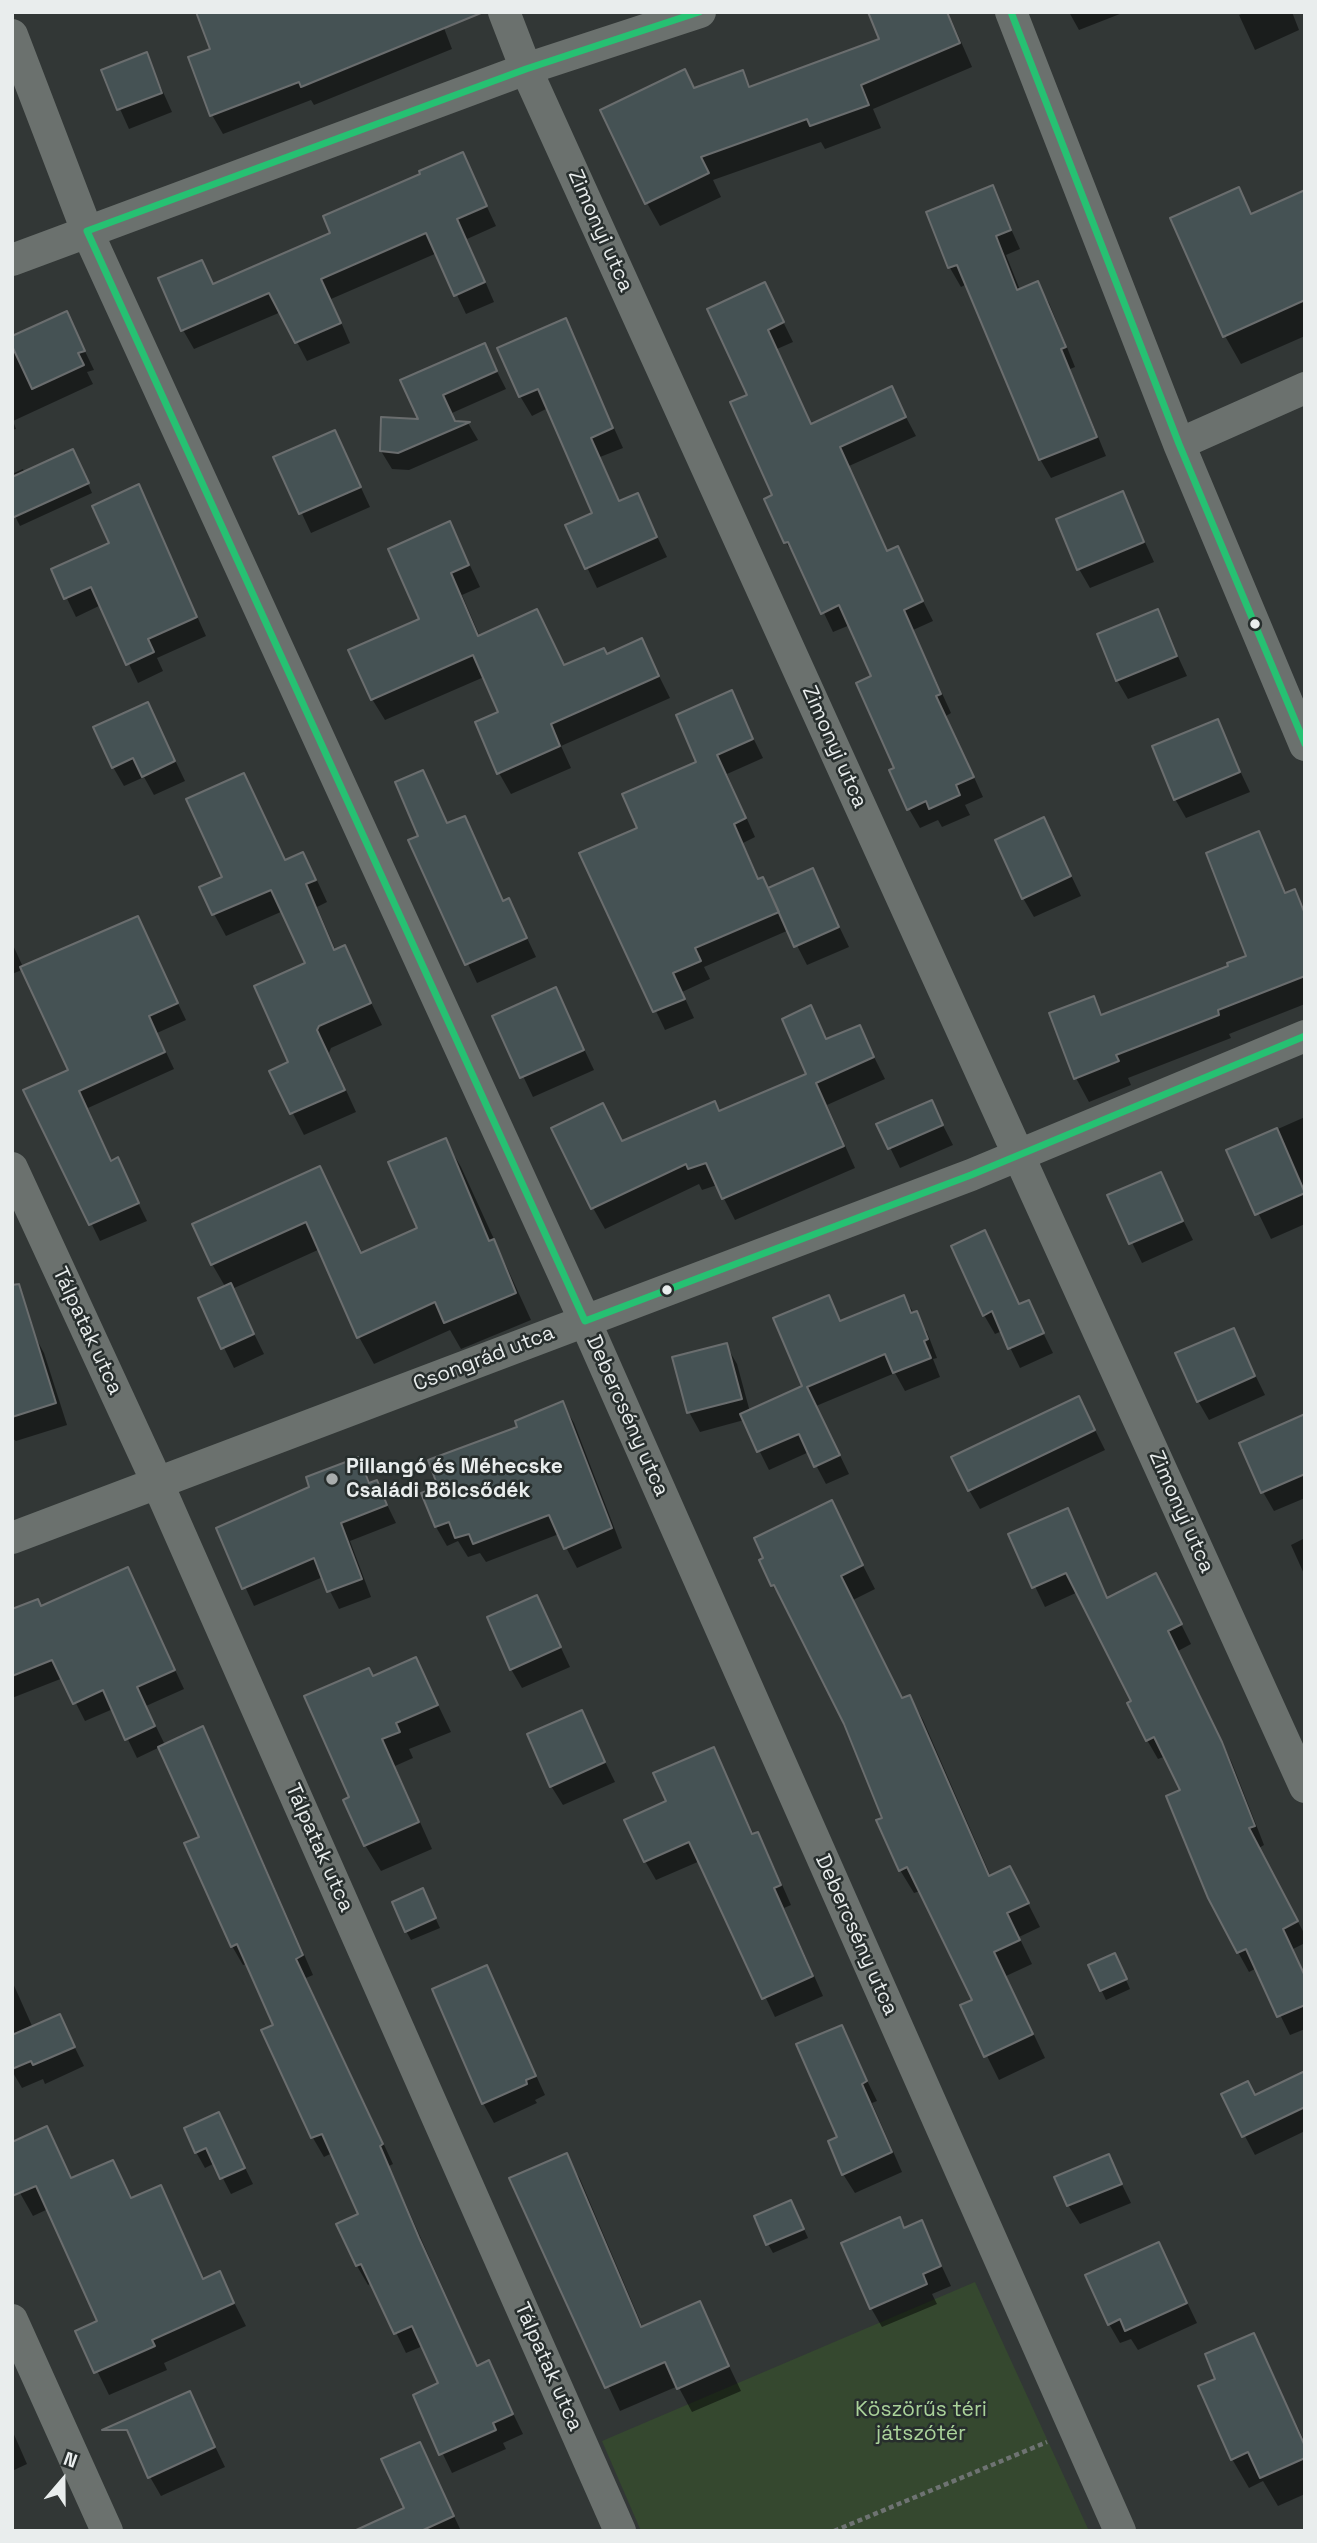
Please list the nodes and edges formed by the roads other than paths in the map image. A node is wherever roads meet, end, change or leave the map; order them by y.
1 (504, 12) edge
2 (700, 12) edge
3 (1011, 12) edge
4 (12, 35) edge
5 (526, 69) junction
6 (87, 231) junction
7 (12, 260) edge
8 (1305, 388) edge
9 (1179, 444) junction
10 (1305, 745) edge
11 (1305, 1036) edge
12 (1019, 1153) junction
13 (12, 1168) edge
14 (586, 1321) junction
15 (157, 1482) junction
16 (12, 1538) edge
17 (1305, 1787) edge
18 (12, 2320) edge
19 (107, 2531) edge
20 (620, 2531) edge
21 (1120, 2531) edge

1 - 5 street, Zimonyi utca
2 - 5 street
3 - 9 street
4 - 6 street, Debercsény utca
5 - 6 street
5 - 12 street, Zimonyi utca
6 - 7 street
6 - 14 street, Debercsény utca
8 - 9 street
9 - 10 street
11 - 12 street, Csongrád utca
12 - 14 street, Csongrád utca
12 - 17 street, Zimonyi utca
13 - 15 street, Tálpatak utca
14 - 15 street, Csongrád utca
14 - 21 street, Debercsény utca
15 - 16 street, Csongrád utca
15 - 20 street, Tálpatak utca
18 - 19 street

